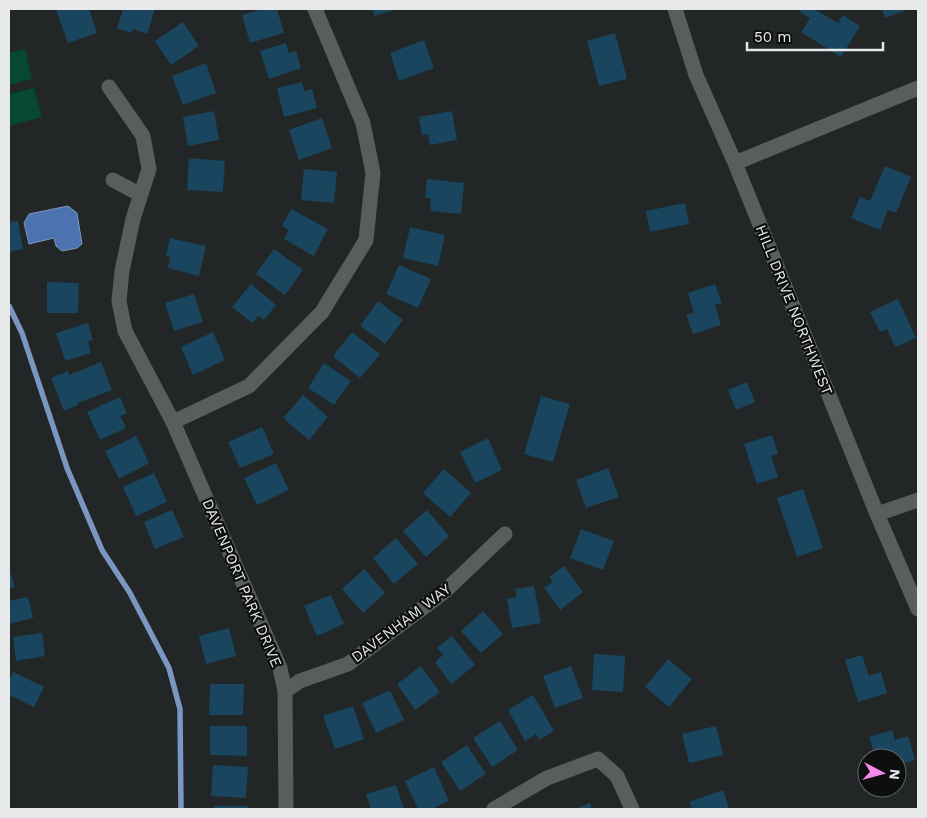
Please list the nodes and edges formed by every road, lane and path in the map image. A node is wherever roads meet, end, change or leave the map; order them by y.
1 (315, 9) edge
2 (674, 9) edge
3 (109, 87) dead end
4 (918, 88) edge
5 (735, 164) junction
6 (113, 180) dead end
7 (141, 195) junction
8 (173, 422) junction
9 (918, 500) edge
10 (877, 514) junction
11 (505, 534) dead end
12 (918, 609) edge
13 (285, 692) junction
14 (286, 809) edge
15 (494, 809) edge
16 (632, 809) edge

1 - 8 street
2 - 5 street, HILL DRIVE NORTHWEST
3 - 7 street, DAVENPORT PARK DRIVE
4 - 5 street
5 - 10 street, HILL DRIVE NORTHWEST
6 - 7 street
7 - 8 street, DAVENPORT PARK DRIVE
8 - 13 street, DAVENPORT PARK DRIVE
9 - 10 street
10 - 12 street, HILL DRIVE NORTHWEST
11 - 13 street, DAVENHAM WAY
13 - 14 street, DAVENPORT PARK DRIVE
15 - 16 street

